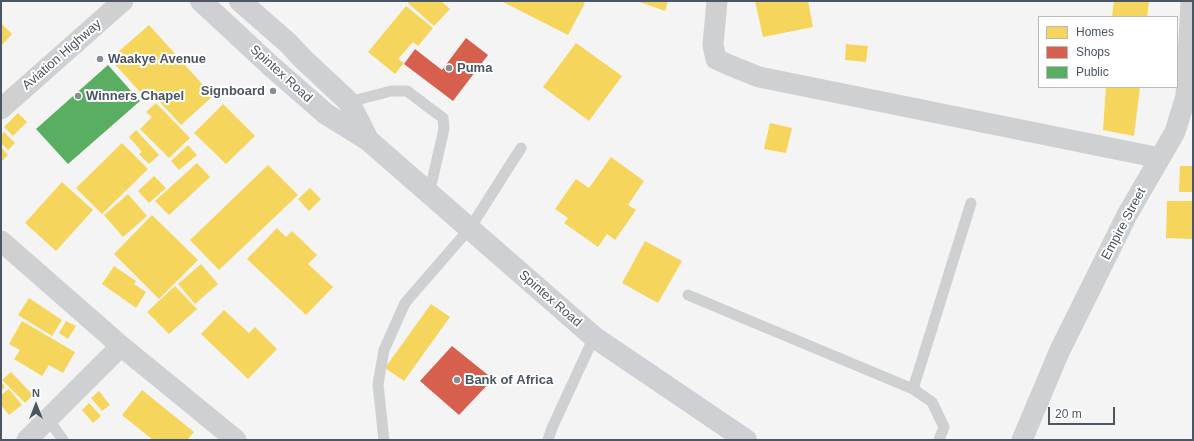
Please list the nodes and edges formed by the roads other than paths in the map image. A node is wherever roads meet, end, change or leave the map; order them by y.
1 (123, 1) edge
2 (201, 1) edge
3 (240, 1) edge
4 (717, 1) edge
5 (1191, 1) edge
6 (349, 102) junction
7 (1, 109) edge
8 (1184, 132) edge
9 (368, 140) junction
10 (521, 148) dead end
11 (1160, 158) junction
12 (429, 194) junction
13 (971, 203) dead end
14 (470, 228) junction
15 (1, 241) edge
16 (688, 295) dead end
17 (594, 337) junction
18 (121, 346) junction
19 (913, 389) junction
20 (48, 419) junction
21 (27, 440) edge
22 (63, 440) edge
23 (236, 440) edge
24 (384, 440) edge
25 (548, 440) edge
26 (746, 440) edge
27 (939, 440) edge
28 (1022, 440) edge

1 - 7 street, Aviation Highway
2 - 9 main road, Spintex Road
3 - 6 main road, Spintex Road
4 - 11 street
5 - 8 street, Empire Street
6 - 9 main road, Spintex Road
6 - 12 lane
8 - 11 street, Empire Street
9 - 12 main road, Spintex Road
10 - 14 lane
11 - 28 street, Empire Street
12 - 14 main road, Spintex Road
13 - 19 lane
14 - 17 main road, Spintex Road
14 - 24 lane
15 - 18 street
16 - 19 lane
17 - 25 lane
17 - 26 main road, Spintex Road
18 - 20 street
18 - 23 street
19 - 27 lane
20 - 21 street
20 - 22 lane

